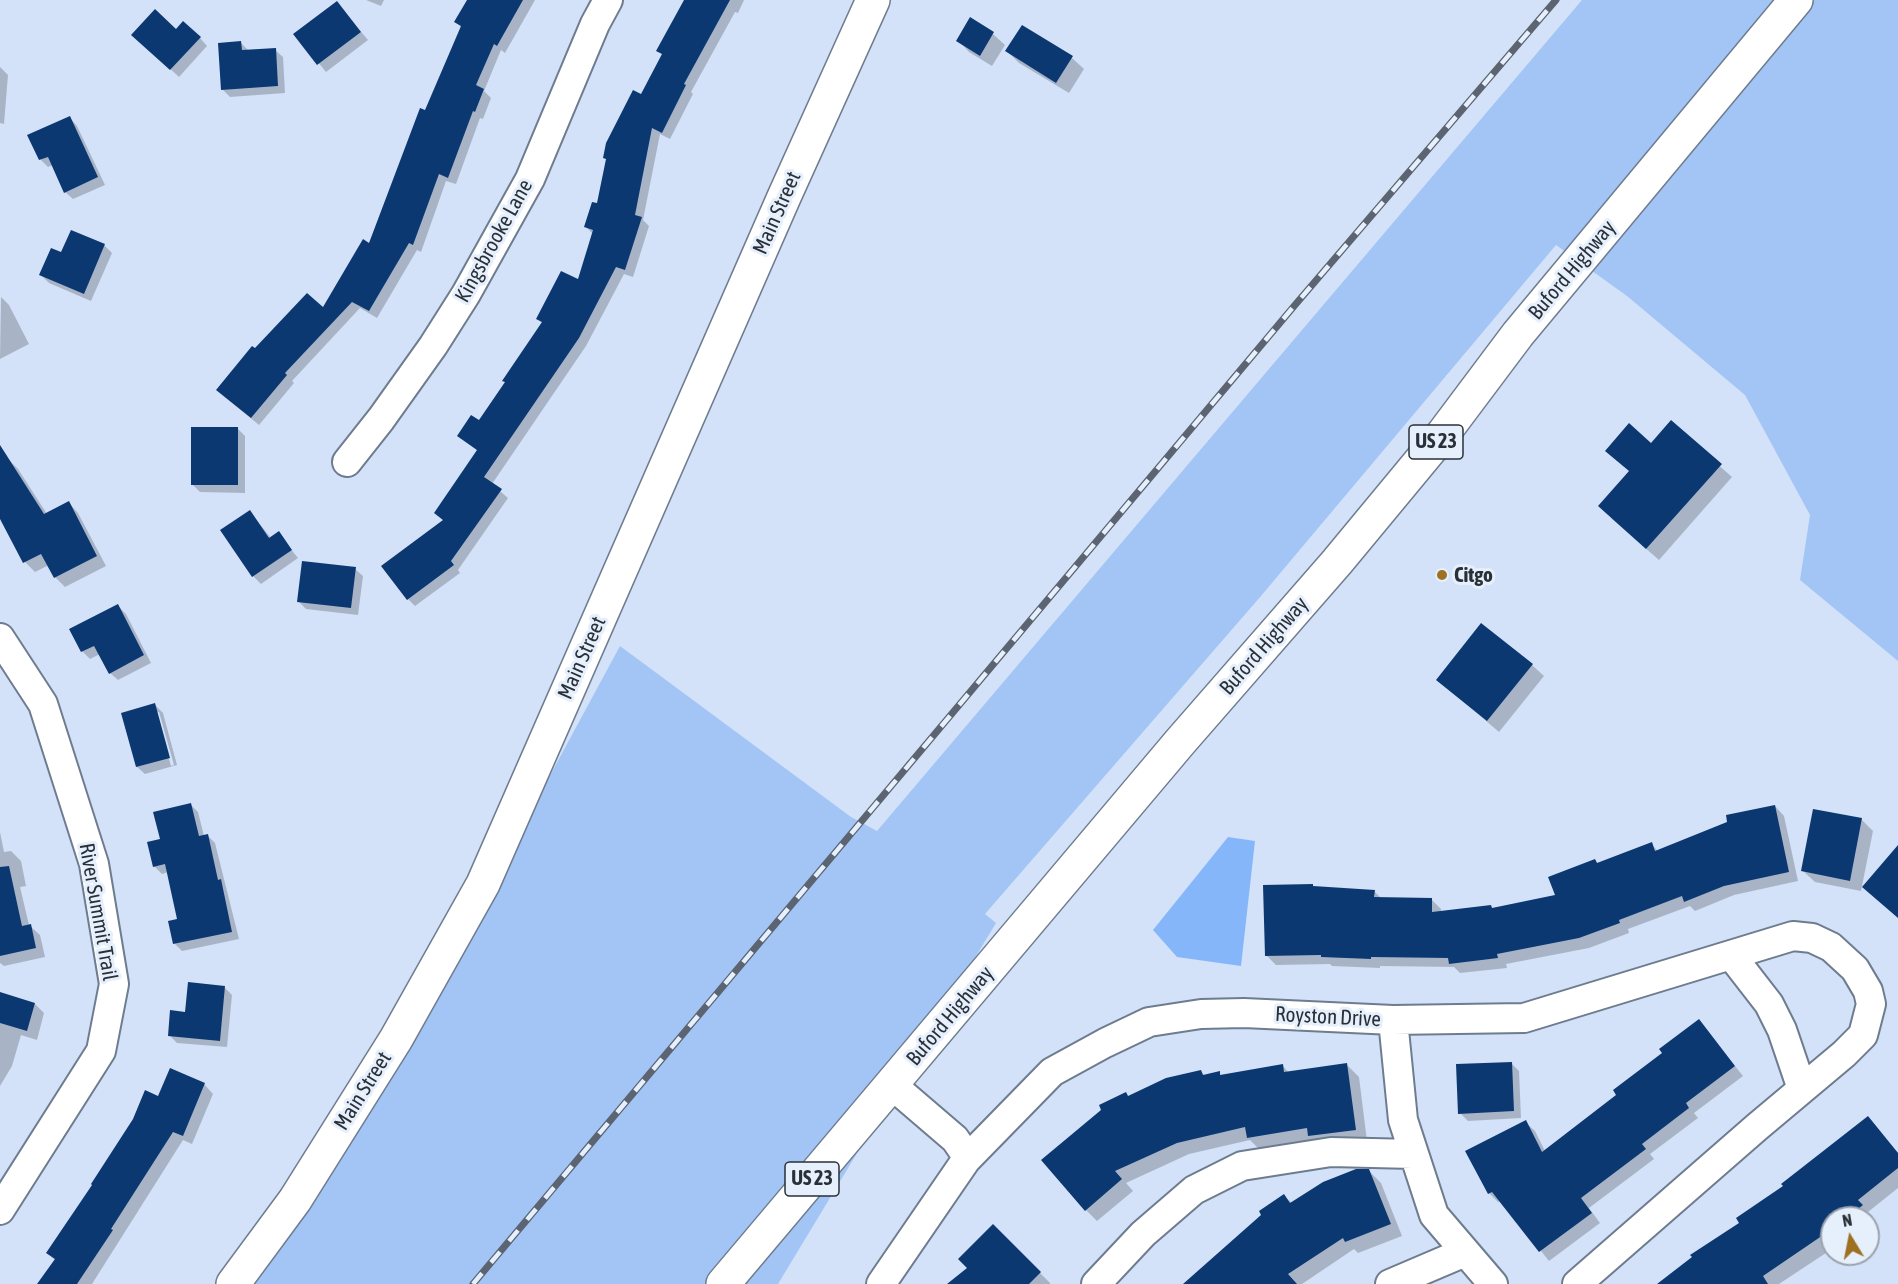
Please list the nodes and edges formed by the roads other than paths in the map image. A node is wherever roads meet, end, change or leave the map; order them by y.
1 (608, 0) edge
2 (873, 0) edge
3 (1796, 0) edge
4 (347, 462) dead end
5 (0, 638) edge
6 (1731, 955) junction
7 (1393, 1020) junction
8 (892, 1085) junction
9 (1802, 1089) junction
10 (1413, 1154) junction
11 (966, 1160) junction
12 (0, 1210) edge
13 (1465, 1252) junction
14 (232, 1284) edge
15 (723, 1284) edge
16 (881, 1284) edge
17 (1096, 1284) edge
18 (1390, 1284) edge
19 (1493, 1284) edge
20 (1577, 1284) edge

1 - 4 street, Kingsbrooke Lane
2 - 14 main road, Main Street
3 - 8 main road, Buford Highway / US 23
5 - 12 street, River Summit Trail
6 - 7 street, Royston Drive
6 - 9 street
6 - 9 street, Royston Drive
7 - 10 street
7 - 11 street, Royston Drive
8 - 11 street
8 - 15 main road, Buford Highway / US 23
9 - 20 street, Royston Drive
10 - 13 street
10 - 17 street
11 - 16 street, Royston Drive
13 - 18 street
13 - 19 street

